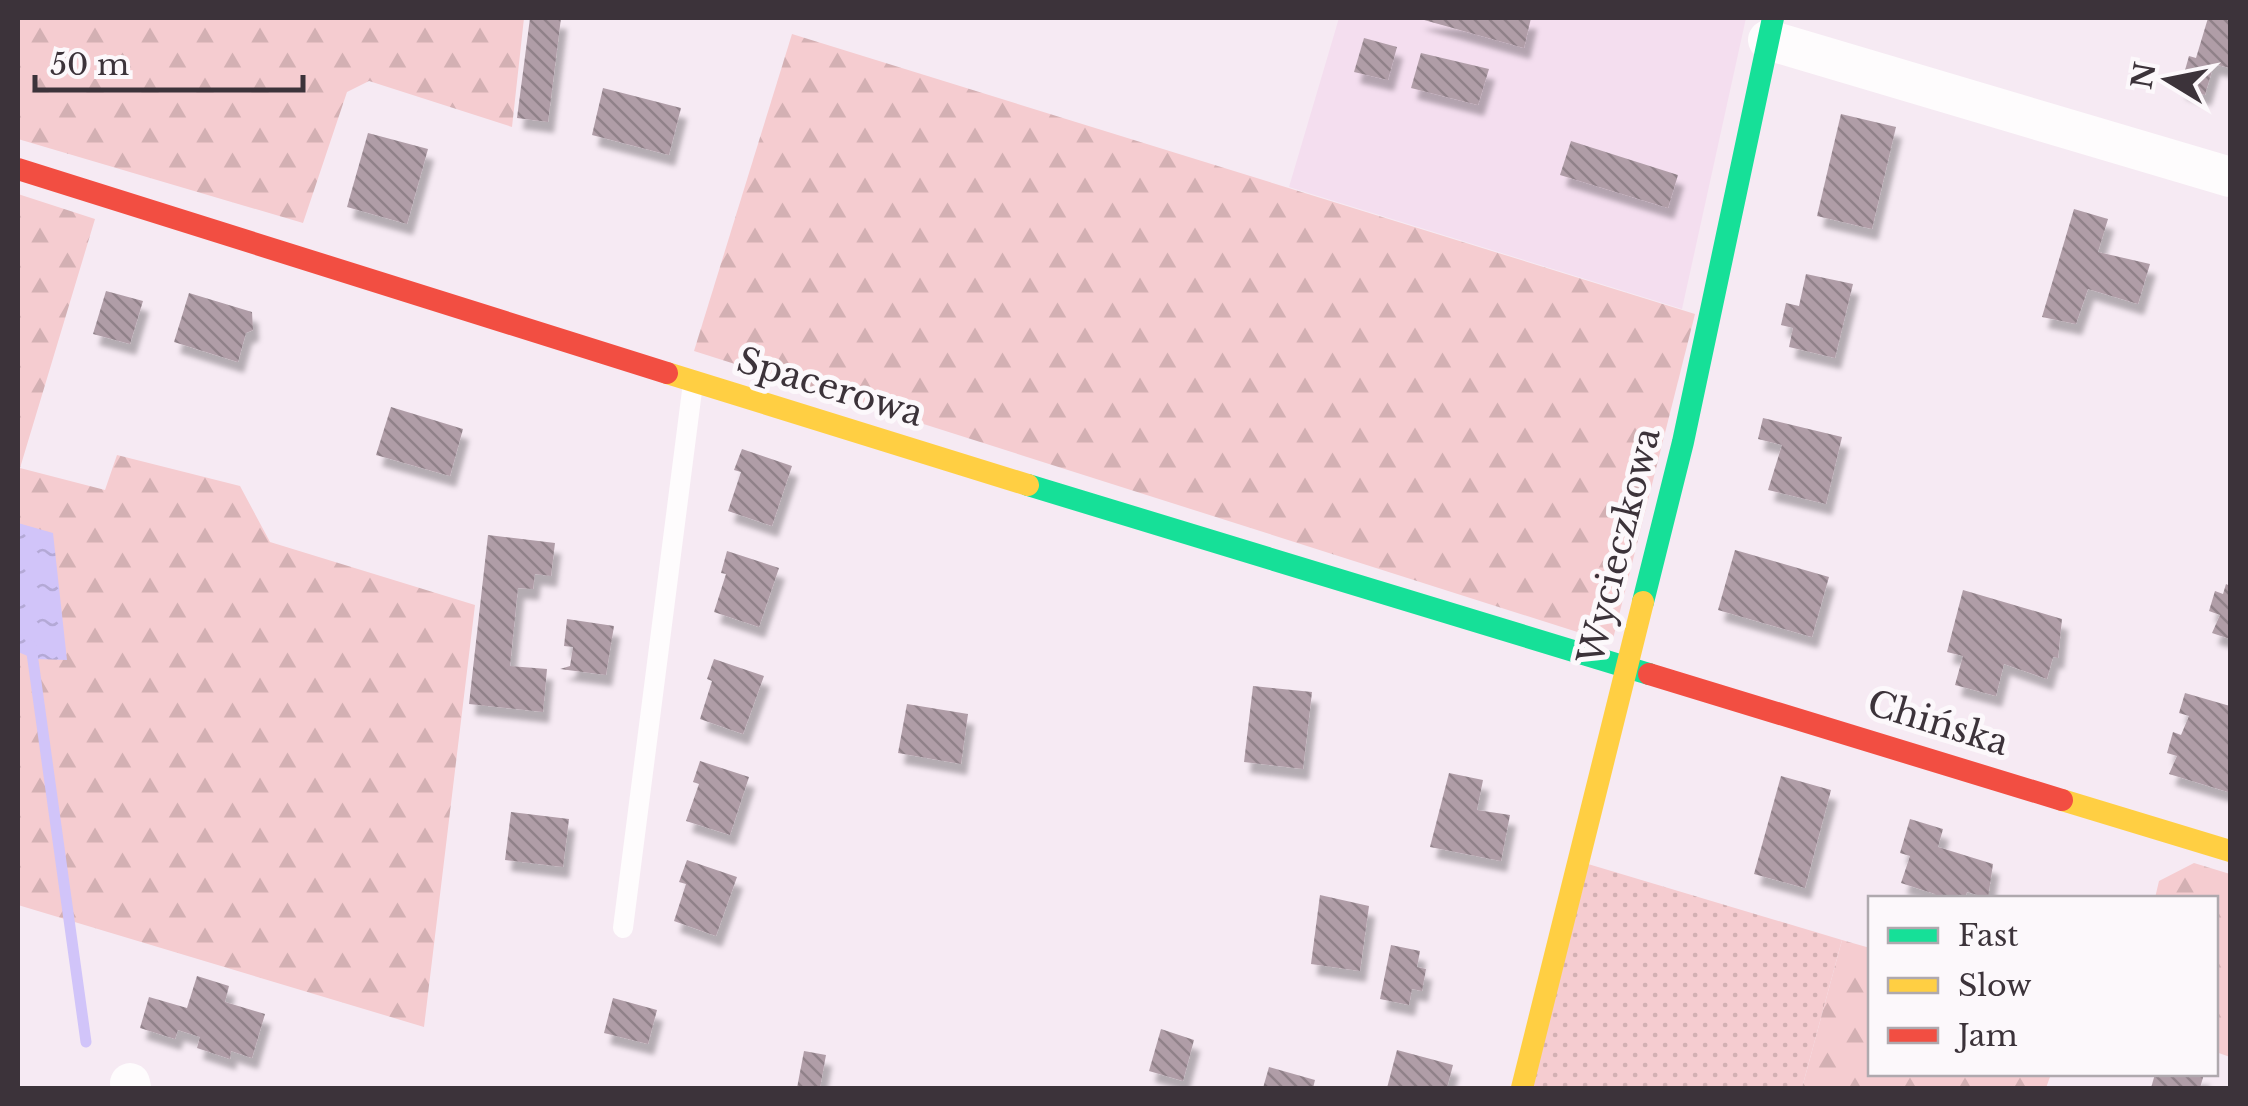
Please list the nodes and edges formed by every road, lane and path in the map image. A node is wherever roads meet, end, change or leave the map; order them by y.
1 (1771, 29) edge
2 (18, 169) edge
3 (2230, 176) edge
4 (693, 380) junction
5 (1624, 665) junction
6 (2230, 850) edge
7 (623, 928) dead end
8 (1522, 1088) edge

1 - 3 street
1 - 5 street, Wycieczkowa
2 - 4 street, Spacerowa
4 - 5 street, Spacerowa
4 - 7 lane
5 - 6 street, Chińska
5 - 8 street, Wycieczkowa

